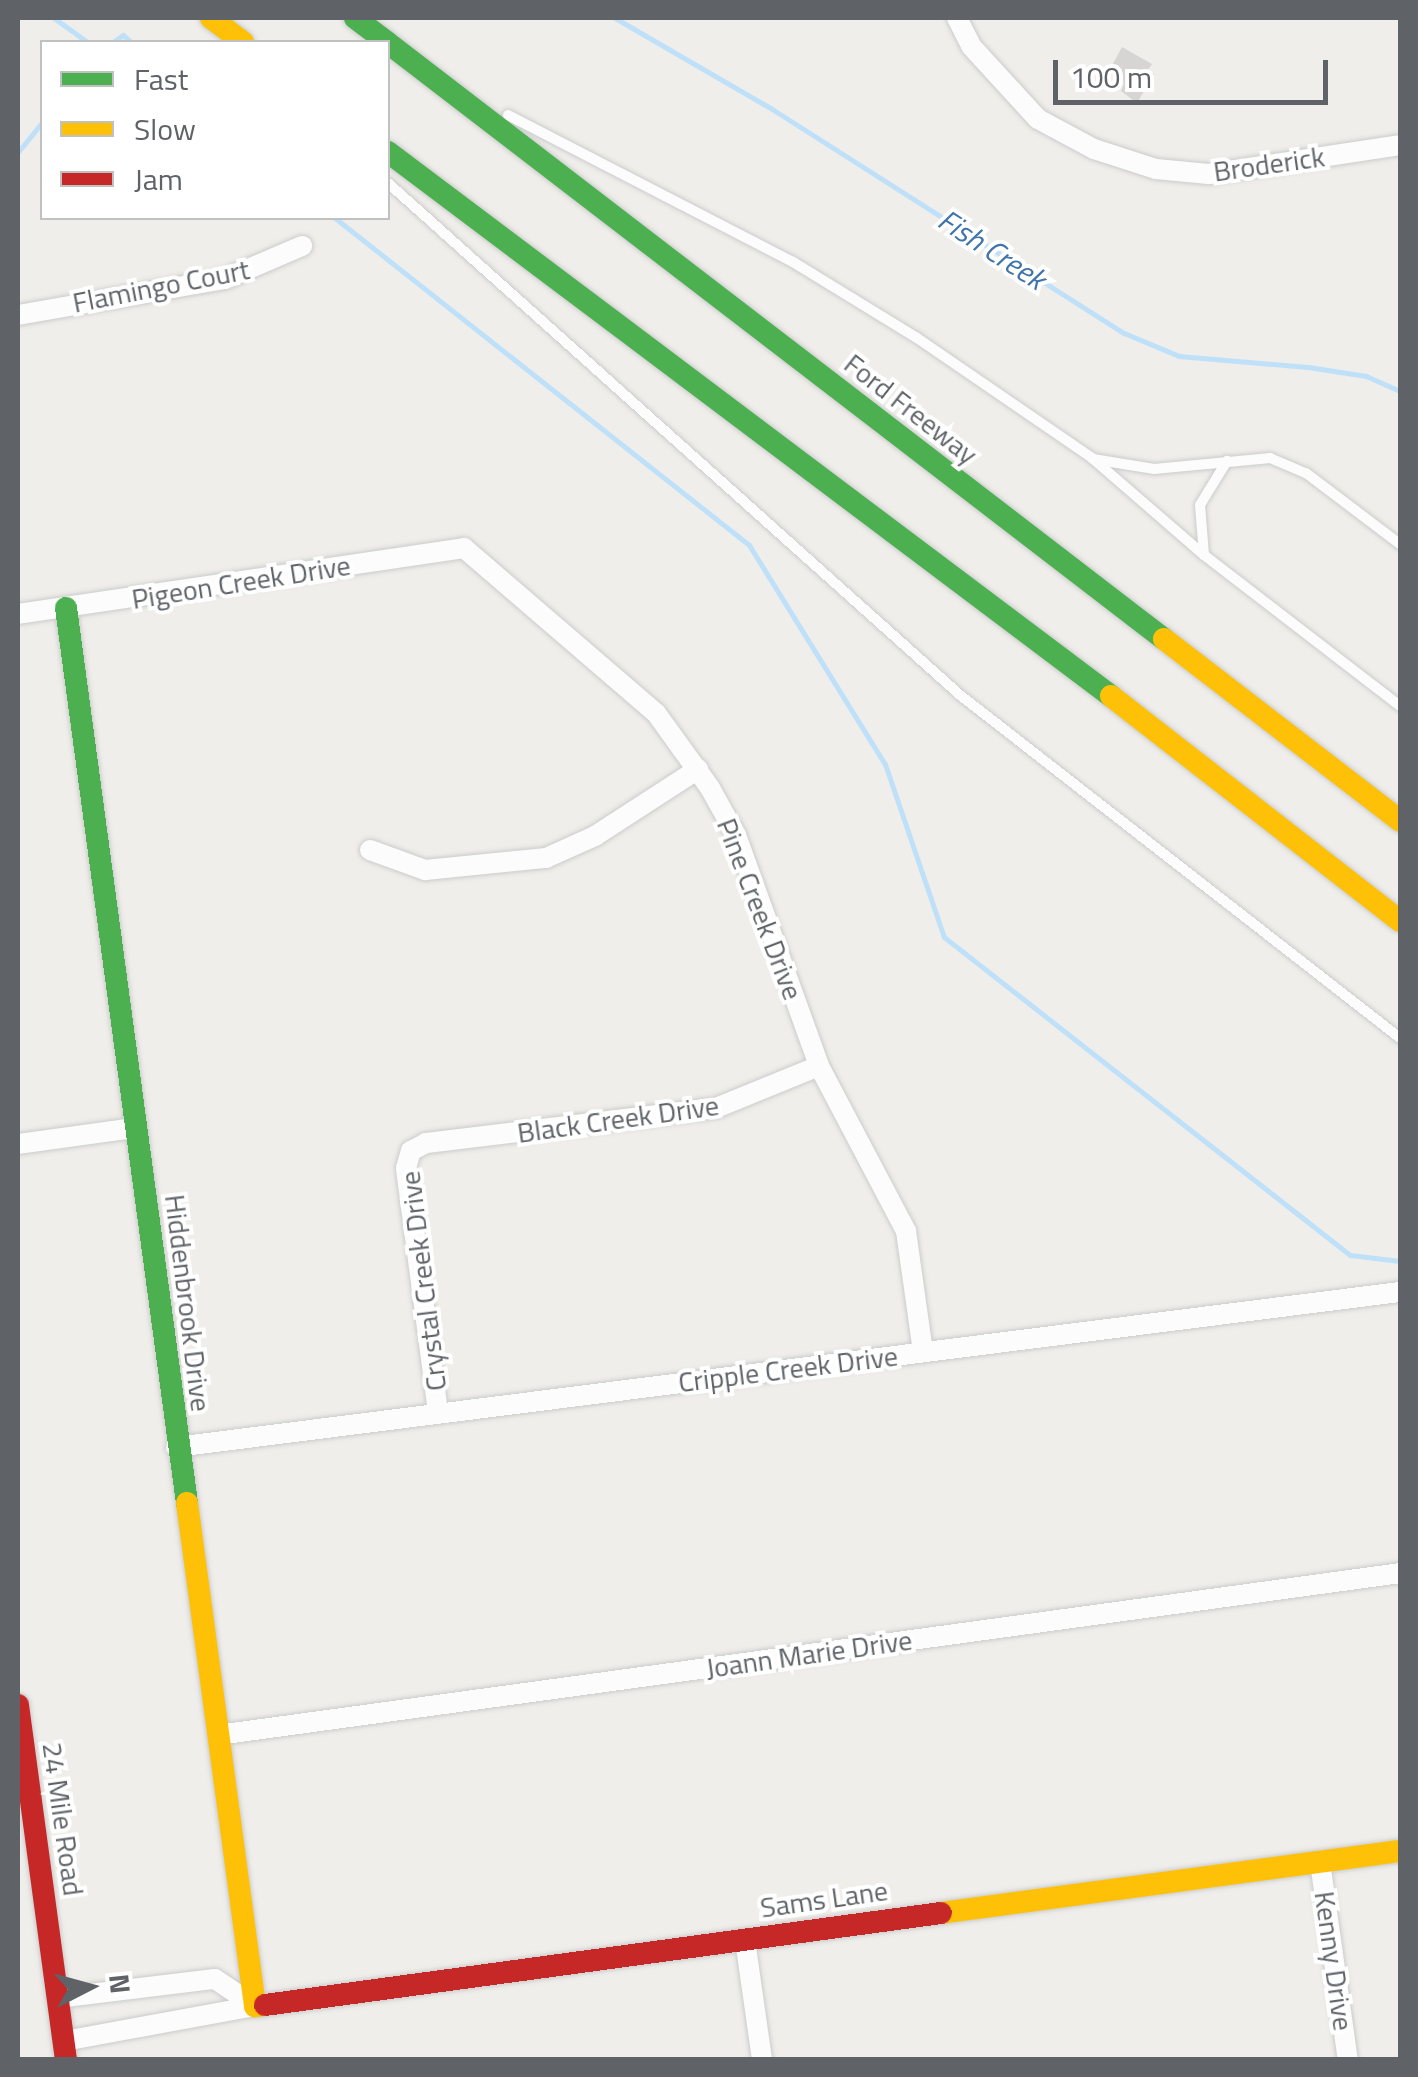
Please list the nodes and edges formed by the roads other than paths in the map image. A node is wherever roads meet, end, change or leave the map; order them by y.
1 (211, 18) edge
2 (354, 18) edge
3 (957, 18) edge
4 (240, 40) edge
5 (383, 40) edge
6 (390, 45) edge
7 (422, 70) junction
8 (1400, 144) edge
9 (390, 154) edge
10 (390, 185) edge
11 (302, 246) dead end
12 (18, 314) edge
13 (1092, 458) junction
14 (1227, 461) junction
15 (1400, 544) edge
16 (464, 548) joint
17 (1204, 555) junction
18 (66, 608) junction
19 (18, 614) edge
20 (1400, 706) edge
21 (698, 769) junction
22 (1400, 821) edge
23 (370, 850) dead end
24 (1400, 921) edge
25 (1400, 1038) edge
26 (819, 1066) junction
27 (134, 1128) junction
28 (18, 1144) edge
29 (412, 1151) joint
30 (1400, 1292) edge
31 (923, 1352) junction
32 (438, 1412) junction
33 (176, 1447) junction
34 (1400, 1572) edge
35 (18, 1705) edge
36 (218, 1735) junction
37 (1400, 1851) edge
38 (1320, 1862) junction
39 (745, 1940) junction
40 (57, 1998) junction
41 (255, 2006) junction
42 (65, 2050) edge
43 (762, 2060) edge
44 (1348, 2060) edge

1 - 4 main road
2 - 5 main road, Ford Freeway
3 - 8 street, Broderick
6 - 7 main road, Ford Freeway
7 - 13 lane
7 - 22 main road, Ford Freeway
9 - 24 main road
10 - 25 lane
11 - 12 street, Flamingo Court
13 - 14 lane
13 - 17 lane
14 - 15 lane
14 - 17 lane
16 - 18 street, Pigeon Creek Drive
16 - 21 street, Pine Creek Drive
17 - 20 lane
18 - 19 street, Pigeon Creek Drive
18 - 27 main road, Hiddenbrook Drive
21 - 23 street
21 - 26 street, Pine Creek Drive
26 - 29 street, Black Creek Drive
26 - 31 street, Pine Creek Drive
27 - 28 street
27 - 33 main road, Hiddenbrook Drive
29 - 32 street, Crystal Creek Drive
30 - 31 street, Cripple Creek Drive
31 - 32 street, Cripple Creek Drive
32 - 33 street, Cripple Creek Drive
33 - 36 main road, Hiddenbrook Drive
34 - 36 street, Joann Marie Drive
35 - 40 main road, 24 Mile Road
36 - 41 main road, Hiddenbrook Drive
37 - 38 main road, Sams Lane
38 - 39 main road, Sams Lane
38 - 44 street, Kenny Drive
39 - 41 main road, Sams Lane
39 - 43 street
40 - 41 street
40 - 42 main road, 24 Mile Road
41 - 42 street, Sams Lane

